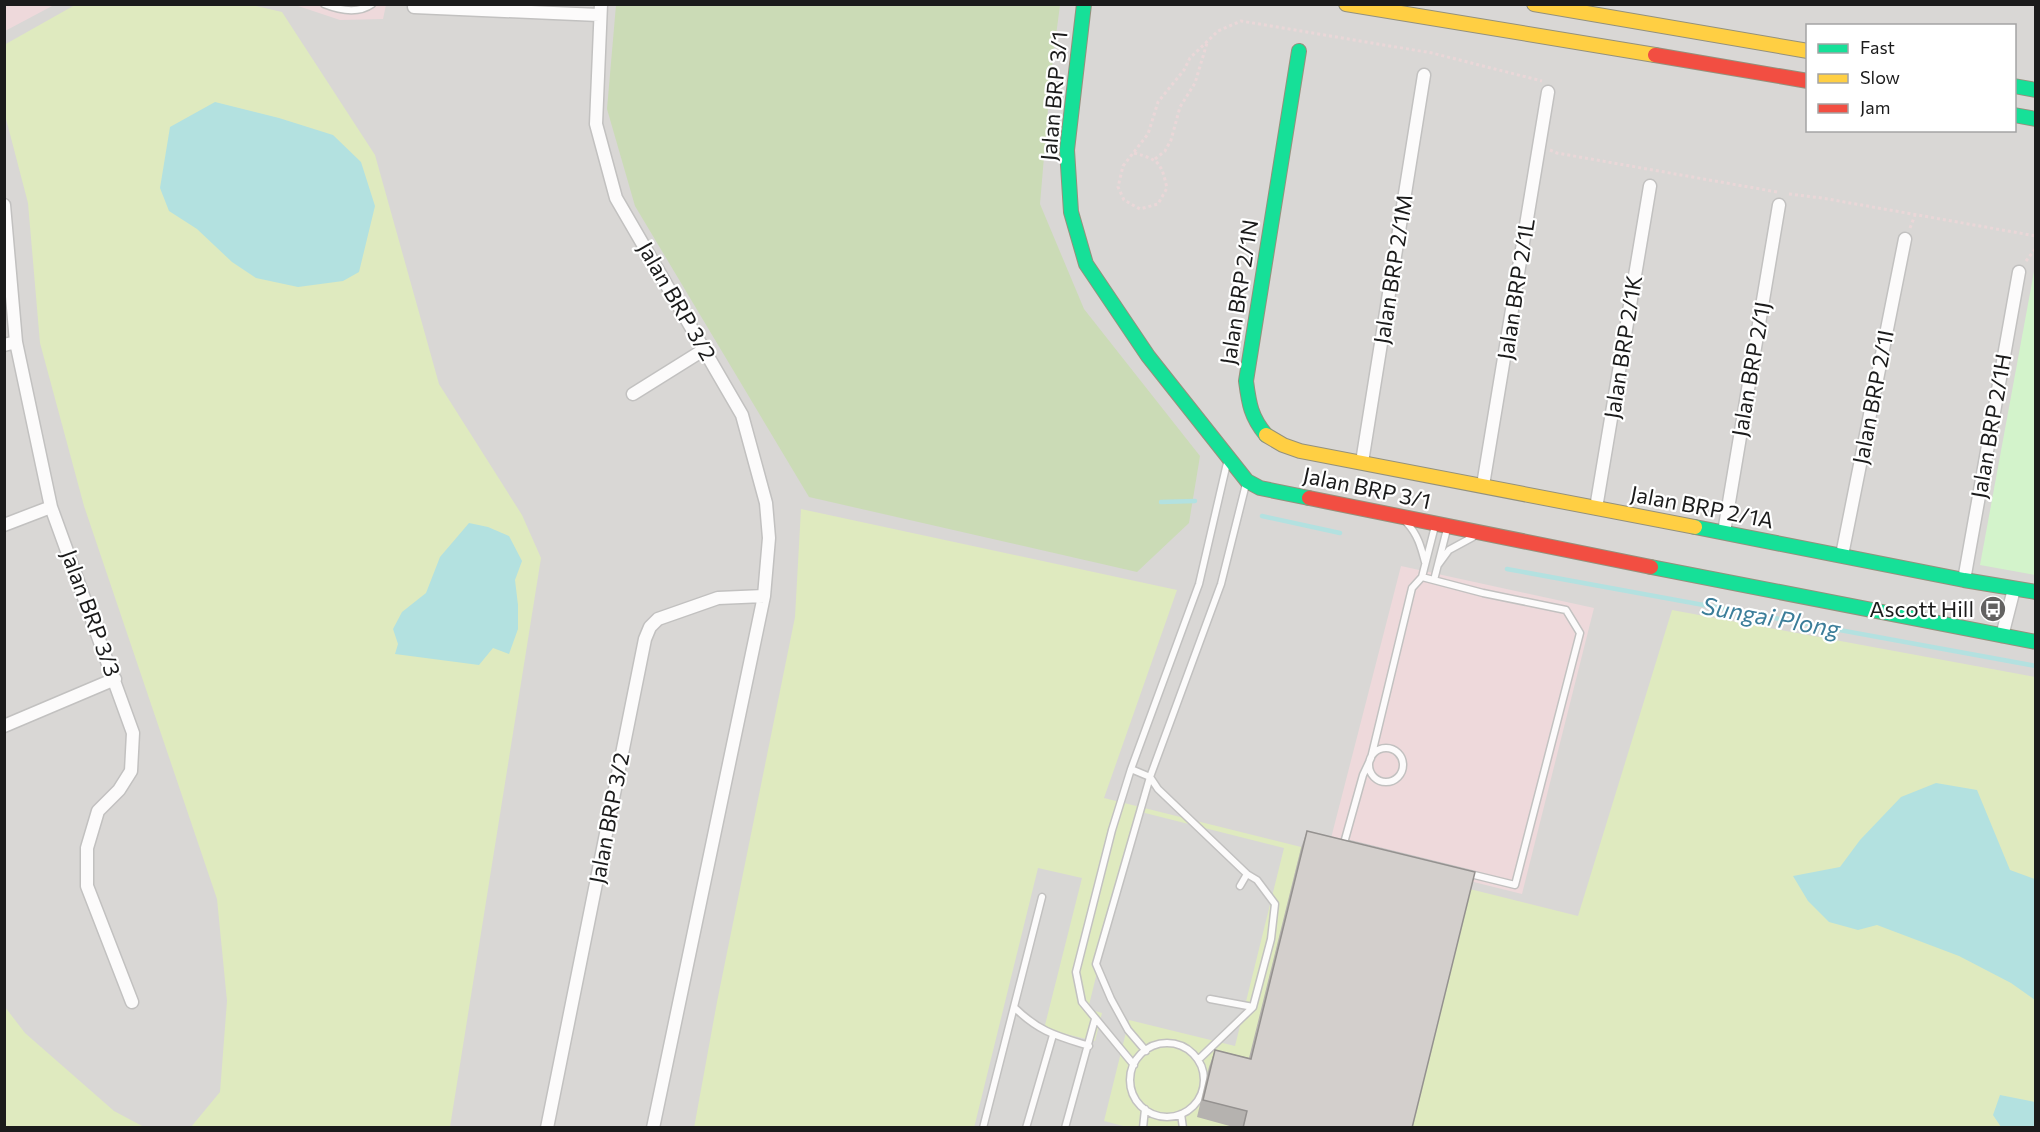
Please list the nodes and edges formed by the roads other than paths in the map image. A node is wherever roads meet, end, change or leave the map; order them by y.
1 (324, 4) edge
2 (372, 4) edge
3 (1084, 4) edge
4 (1346, 4) edge
5 (1534, 4) edge
6 (414, 7) dead end
7 (600, 10) edge
8 (1299, 51) dead end
9 (1806, 51) edge
10 (1424, 75) dead end
11 (1806, 81) edge
12 (2016, 86) edge
13 (2036, 90) edge
14 (1548, 92) dead end
15 (2016, 115) edge
16 (2036, 118) edge
17 (1650, 186) dead end
18 (4, 205) edge
19 (1779, 205) dead end
20 (1905, 239) dead end
21 (2019, 272) dead end
22 (10, 343) edge
23 (705, 349) junction
24 (633, 394) dead end
25 (1228, 459) junction
26 (1362, 462) junction
27 (1247, 481) junction
28 (1483, 485) junction
29 (51, 507) junction
30 (1596, 508) junction
31 (1401, 517) junction
32 (4, 525) edge
33 (1441, 525) junction
34 (1724, 532) junction
35 (1482, 533) junction
36 (1842, 555) junction
37 (1426, 563) junction
38 (1438, 565) junction
39 (1422, 578) junction
40 (1434, 580) junction
41 (1964, 580) junction
42 (2013, 589) junction
43 (2036, 592) edge
44 (764, 596) junction
45 (2002, 636) junction
46 (2036, 642) edge
47 (115, 679) junction
48 (4, 726) edge
49 (1371, 758) junction
50 (1131, 769) junction
51 (1150, 777) junction
52 (1247, 874) junction
53 (1240, 886) dead end
54 (1042, 897) dead end
55 (1210, 999) dead end
56 (132, 1002) dead end
57 (1253, 1006) junction
58 (1014, 1007) junction
59 (1095, 1019) junction
60 (1053, 1035) junction
61 (1089, 1046) junction
62 (1146, 1051) junction
63 (1198, 1060) junction
64 (1134, 1065) junction
65 (1145, 1109) junction
66 (1180, 1114) junction
67 (547, 1128) edge
68 (653, 1128) edge
69 (983, 1128) edge
70 (1026, 1128) edge
71 (1065, 1128) edge
72 (1143, 1128) edge
73 (1183, 1128) edge

1 - 2 lane
3 - 25 street, Jalan BRP 3/1
4 - 11 street
5 - 9 street
6 - 7 street
7 - 23 street, Jalan BRP 3/2
8 - 26 street, Jalan BRP 2/1N
10 - 26 street, Jalan BRP 2/1M
12 - 13 street
14 - 28 street, Jalan BRP 2/1L
15 - 16 street
17 - 30 street, Jalan BRP 2/1K
18 - 22 street, Jalan BRP 3/3
19 - 34 street, Jalan BRP 2/1J
20 - 36 street, Jalan BRP 2/1I
21 - 41 street, Jalan BRP 2/1H
22 - 29 street, Jalan BRP 3/3
23 - 24 street
23 - 44 street, Jalan BRP 3/2
25 - 27 street, Jalan BRP 3/1
25 - 50 lane
26 - 28 street, Jalan BRP 2/1A
27 - 31 street, Jalan BRP 3/1
27 - 51 lane
28 - 30 street, Jalan BRP 2/1A
29 - 32 street
29 - 47 street, Jalan BRP 3/3
30 - 34 street, Jalan BRP 2/1A
31 - 33 street, Jalan BRP 3/1
31 - 37 lane
33 - 35 street, Jalan BRP 3/1
33 - 37 lane
33 - 38 lane
34 - 36 street, Jalan BRP 2/1A
35 - 38 lane
35 - 45 street, Jalan BRP 3/1
36 - 41 street, Jalan BRP 2/1A
37 - 39 lane
38 - 40 lane
39 - 40 lane
39 - 49 lane
40 - 49 lane
41 - 42 street, Jalan BRP 2/1A
42 - 43 street, Jalan BRP 2/1A
42 - 45 street
44 - 67 street, Jalan BRP 3/2
44 - 68 street, Jalan BRP 3/2
45 - 46 street, Jalan BRP 3/1
47 - 48 street
47 - 56 street, Jalan BRP 3/3
49 - 49 lane
50 - 51 lane
50 - 59 lane
51 - 52 lane
51 - 62 lane
52 - 53 lane
52 - 57 lane
54 - 58 lane
55 - 57 lane
57 - 63 lane
58 - 60 lane
58 - 69 lane
59 - 61 lane
59 - 64 lane
60 - 61 lane
60 - 70 lane
61 - 71 lane
62 - 63 lane
62 - 64 lane
63 - 66 lane
64 - 65 lane
65 - 66 lane
65 - 72 lane
66 - 73 lane

